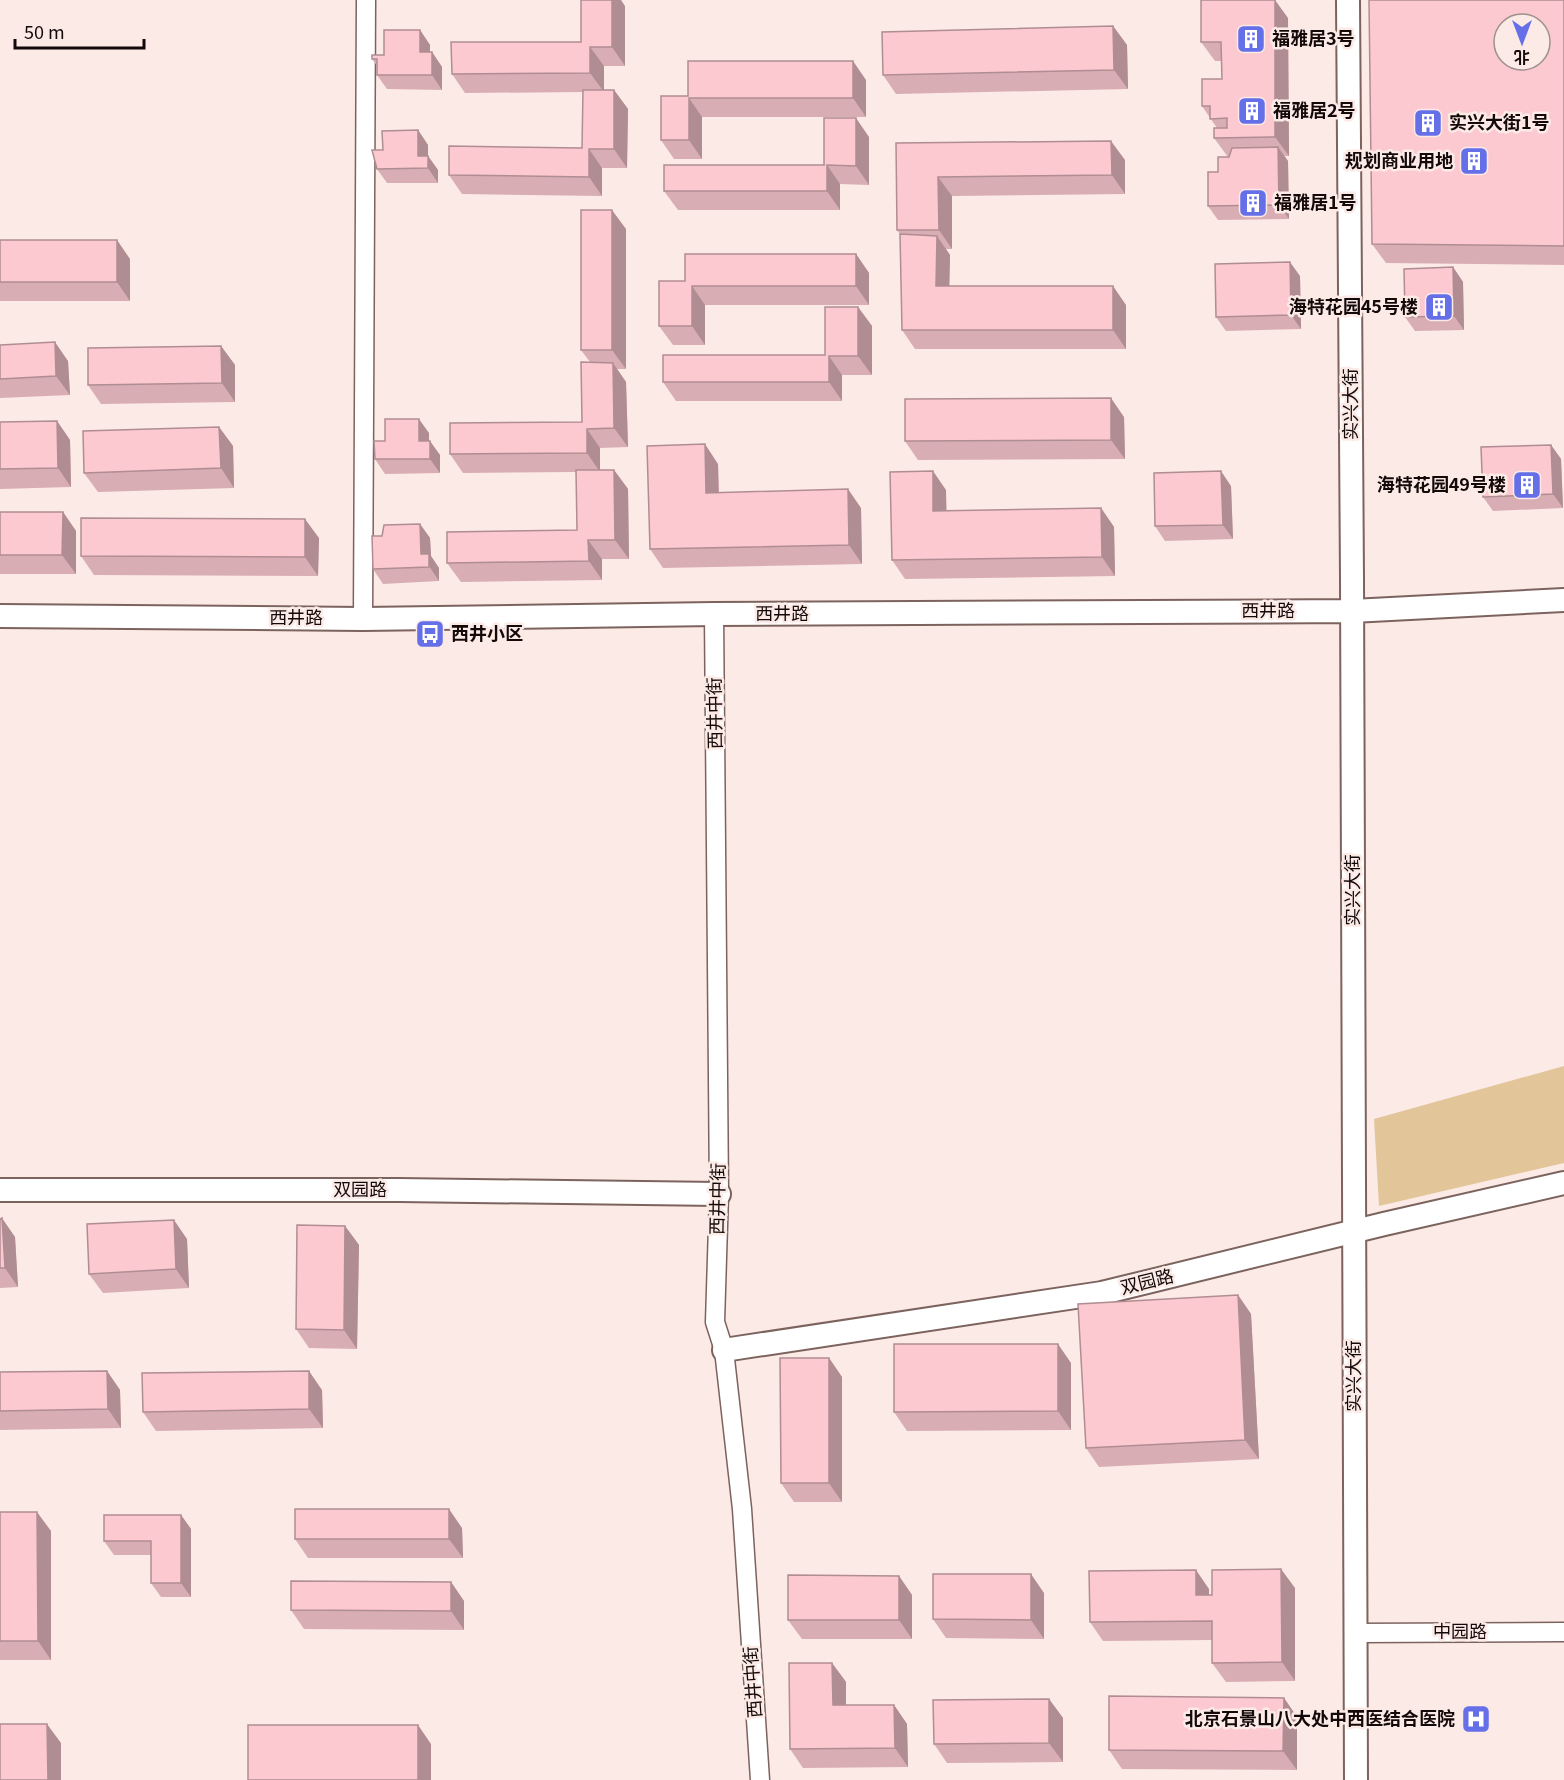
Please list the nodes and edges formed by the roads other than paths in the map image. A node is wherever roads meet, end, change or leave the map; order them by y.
1 (366, 0) edge
2 (1348, 0) edge
3 (1564, 600) edge
4 (1352, 611) junction
5 (714, 614) junction
6 (0, 616) edge
7 (363, 619) junction
8 (1564, 1183) edge
9 (0, 1190) edge
10 (720, 1194) junction
11 (1354, 1231) junction
12 (724, 1350) junction
13 (1564, 1632) edge
14 (1355, 1633) junction
15 (760, 1780) edge
16 (1356, 1780) edge

1 - 7 street
2 - 4 street, 实兴大街
3 - 4 street, 西井路
4 - 5 street, 西井路
4 - 11 street, 实兴大街
5 - 7 street, 西井路
5 - 10 street, 西井中街
6 - 7 street, 西井路
8 - 11 street, 双园路
9 - 10 street, 双园路
10 - 12 street, 西井中街
11 - 12 street, 双园路
11 - 14 street, 实兴大街
12 - 15 street, 西井中街
13 - 14 street, 中园路
14 - 16 street, 实兴大街

